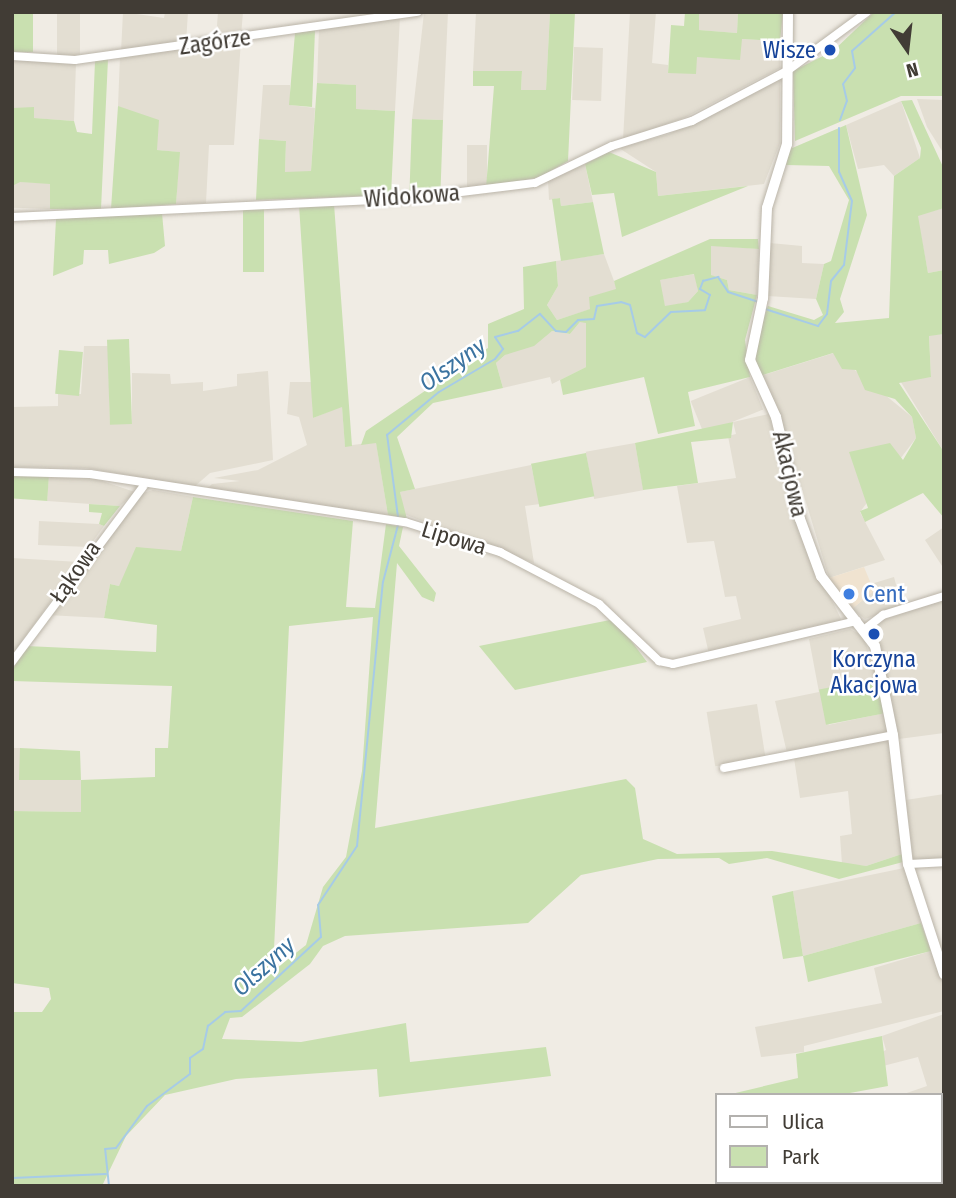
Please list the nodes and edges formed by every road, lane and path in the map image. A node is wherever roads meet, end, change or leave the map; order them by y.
1 (418, 12) edge
2 (788, 12) edge
3 (867, 12) edge
4 (12, 56) edge
5 (787, 71) junction
6 (12, 217) edge
7 (12, 471) edge
8 (143, 487) junction
9 (944, 596) edge
10 (857, 621) junction
11 (865, 629) junction
12 (12, 662) edge
13 (893, 735) junction
14 (724, 768) dead end
15 (944, 862) edge
16 (908, 863) junction
17 (944, 974) edge

1 - 4 street, Zagórze
2 - 5 street, Akacjowa
3 - 5 street
5 - 6 street, Widokowa
5 - 10 street, Akacjowa
7 - 8 street, Lipowa
8 - 10 street, Lipowa
8 - 12 street, Łąkowa
9 - 11 street
10 - 11 street, Akacjowa
11 - 13 street, Akacjowa
13 - 14 street
13 - 16 street, Akacjowa
15 - 16 street
16 - 17 street, Akacjowa

